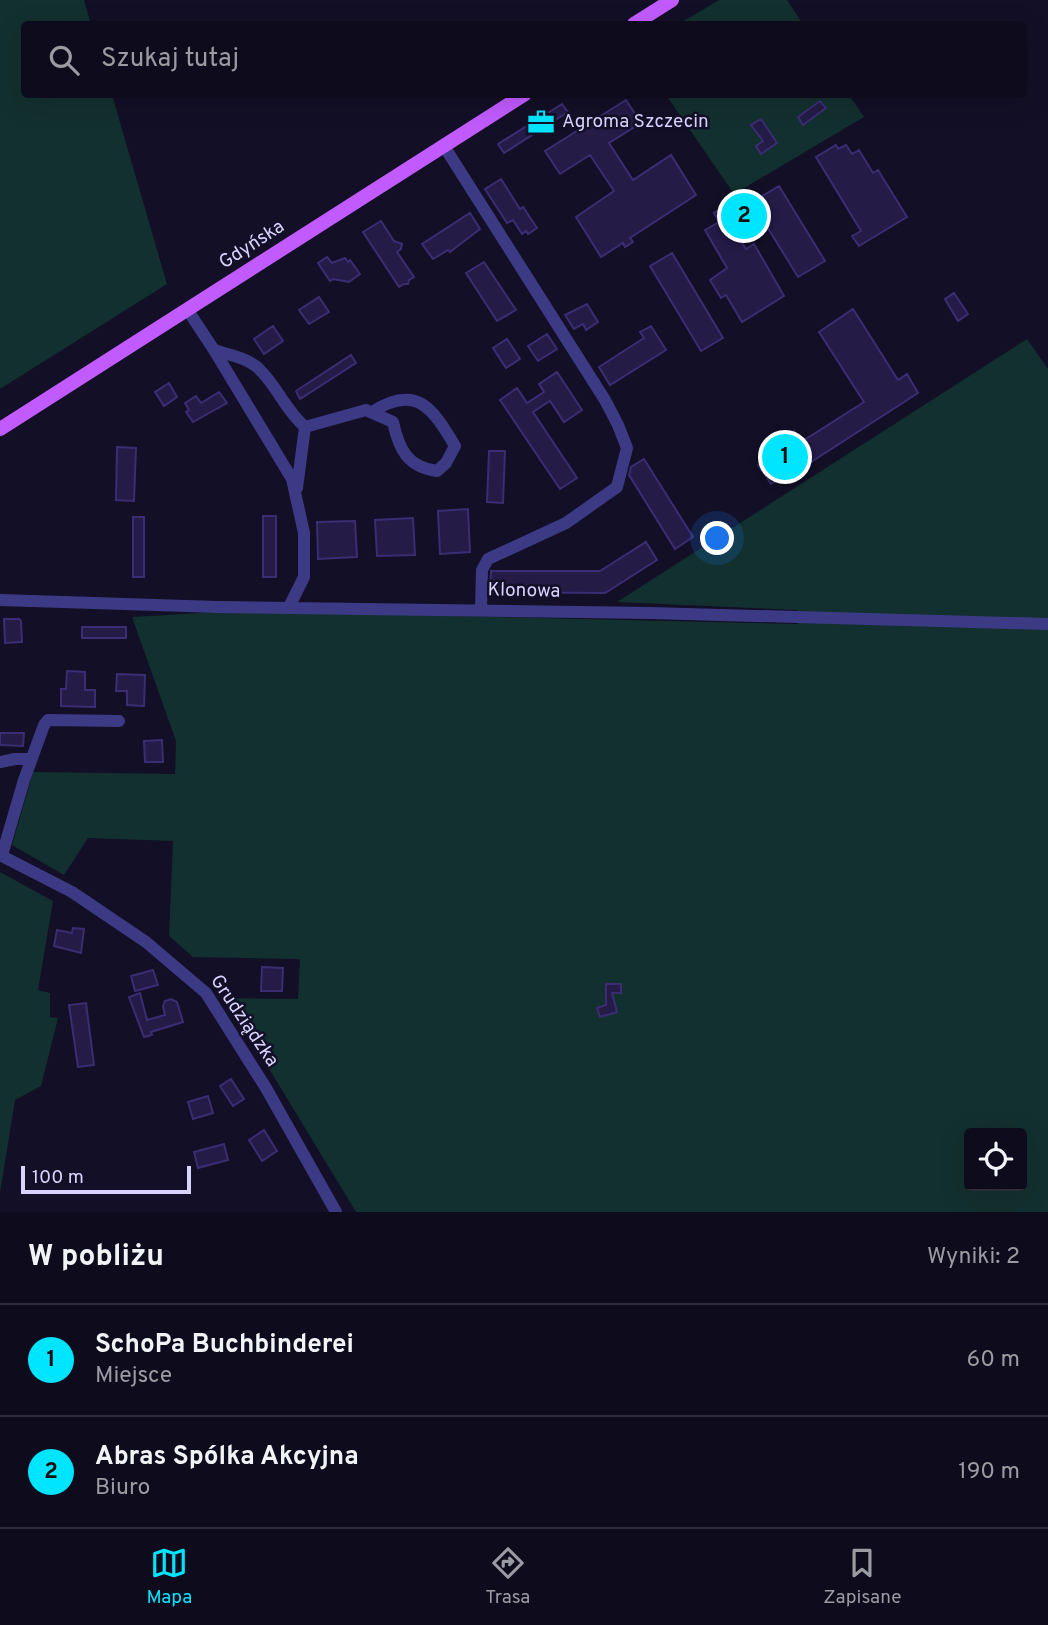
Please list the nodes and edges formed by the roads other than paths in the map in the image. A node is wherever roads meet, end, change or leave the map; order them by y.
1 (672, 0) edge
2 (639, 21) edge
3 (519, 98) edge
4 (444, 146) junction
5 (187, 309) junction
6 (214, 350) junction
7 (372, 412) junction
8 (305, 427) junction
9 (0, 429) edge
10 (297, 500) junction
11 (0, 600) edge
12 (289, 607) junction
13 (481, 610) junction
14 (1048, 624) edge
15 (119, 721) dead end
16 (32, 759) junction
17 (0, 762) edge
18 (1, 855) edge
19 (336, 1212) edge

1 - 2 main road
3 - 4 main road, Gdyńska
4 - 5 main road, Gdyńska
4 - 13 street
5 - 6 street
5 - 9 main road, Gdyńska
6 - 8 street
6 - 10 street
7 - 7 street
7 - 8 street
8 - 10 street
10 - 12 street
11 - 12 street, Klonowa
12 - 13 street, Klonowa
13 - 14 street, Klonowa
15 - 16 street
16 - 17 street
16 - 18 street
18 - 19 street, Grudziądzka

